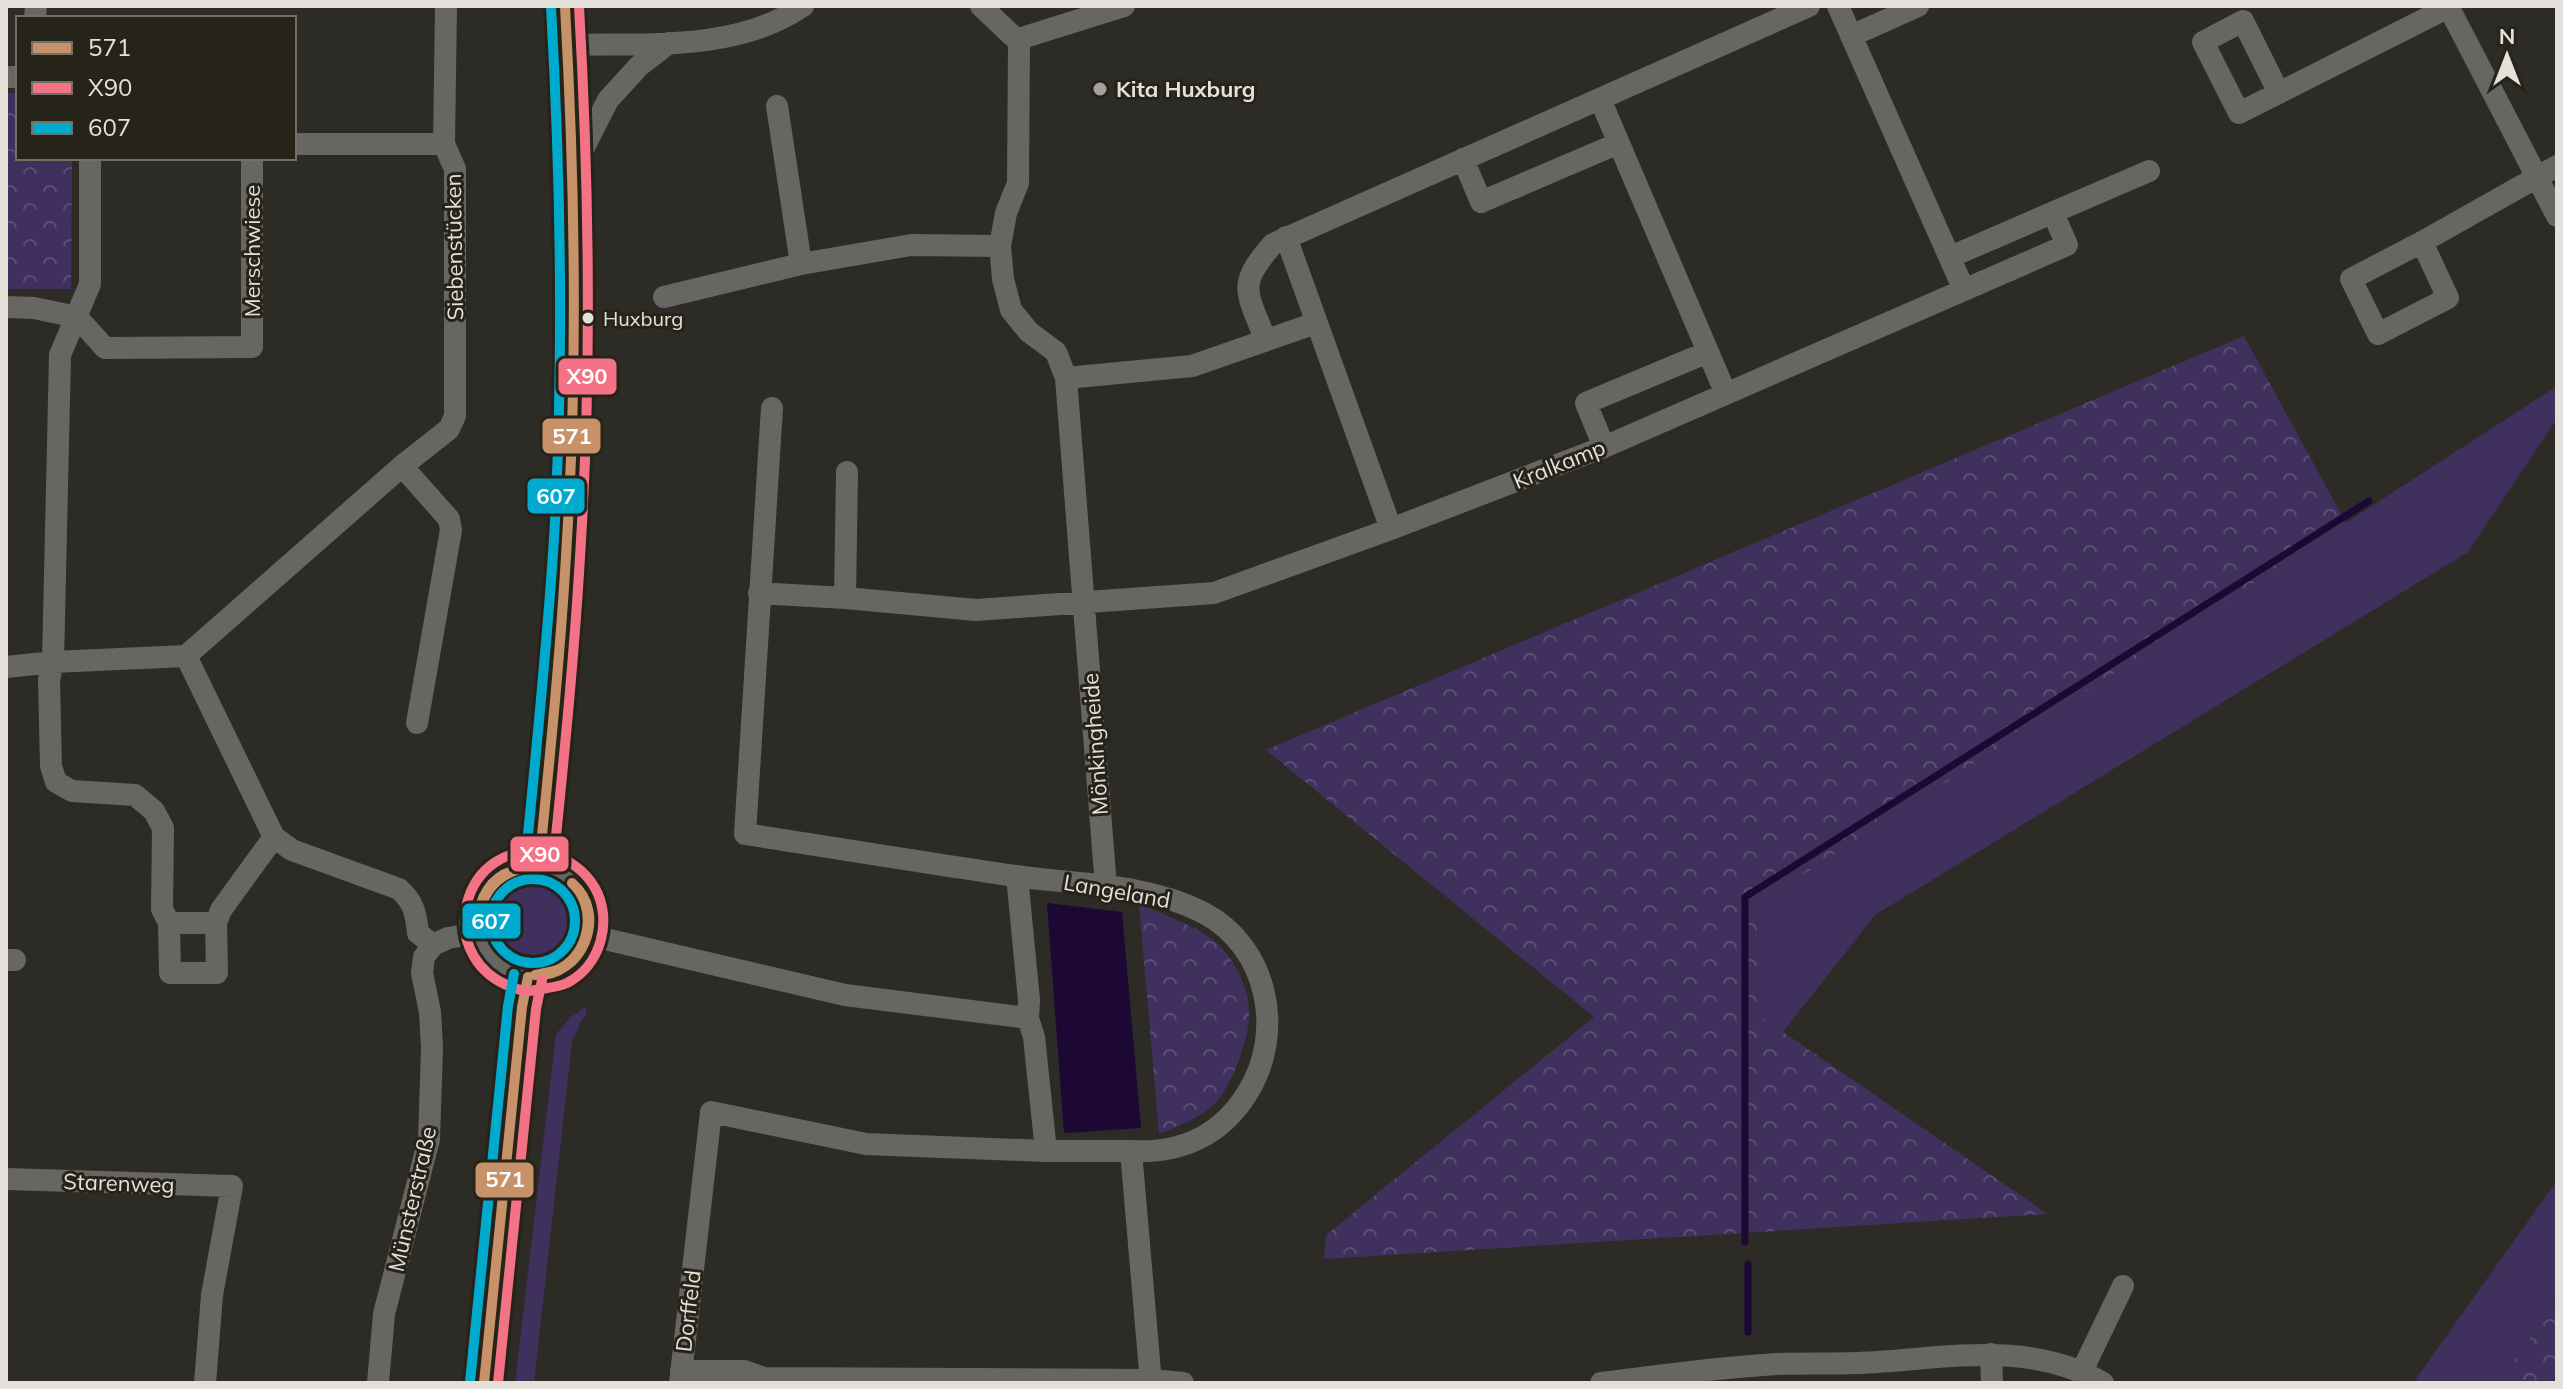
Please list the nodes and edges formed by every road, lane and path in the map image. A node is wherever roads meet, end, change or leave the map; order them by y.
1 (446, 6) edge
2 (565, 6) edge
3 (803, 6) edge
4 (981, 6) edge
5 (1124, 6) edge
6 (1809, 6) edge
7 (1838, 6) edge
8 (1918, 6) edge
9 (2449, 6) edge
10 (1851, 36) junction
11 (1019, 42) junction
12 (669, 43) junction
13 (567, 45) junction
14 (2279, 93) dead end
15 (1600, 99) junction
16 (777, 106) dead end
17 (1619, 143) junction
18 (296, 144) edge
19 (444, 144) junction
20 (1463, 159) junction
21 (90, 160) edge
22 (252, 160) edge
23 (2557, 166) edge
24 (2149, 171) dead end
25 (571, 173) junction
26 (2536, 176) junction
27 (2053, 213) junction
28 (2557, 216) edge
29 (1286, 237) junction
30 (2422, 242) junction
31 (1000, 246) junction
32 (1950, 257) junction
33 (801, 264) junction
34 (1964, 290) junction
35 (664, 297) dead end
36 (6, 307) edge
37 (77, 317) junction
38 (1316, 323) junction
39 (1265, 339) junction
40 (1708, 352) junction
41 (1066, 378) junction
42 (1726, 394) junction
43 (772, 408) dead end
44 (1604, 447) junction
45 (402, 466) junction
46 (847, 472) dead end
47 (1391, 529) junction
48 (759, 593) junction
49 (845, 598) junction
50 (1085, 601) junction
51 (186, 656) junction
52 (53, 662) junction
53 (6, 667) edge
54 (417, 723) dead end
55 (274, 837) junction
56 (539, 865) junction
57 (1017, 876) junction
58 (1106, 887) junction
59 (169, 923) junction
60 (216, 923) junction
61 (478, 933) junction
62 (588, 935) junction
63 (433, 945) junction
64 (528, 977) junction
65 (1028, 1018) junction
66 (1046, 1151) junction
67 (1131, 1151) junction
68 (6, 1179) edge
69 (695, 1251) joint
70 (2123, 1286) dead end
71 (1991, 1354) junction
72 (2082, 1371) junction
73 (1858, 1373) edge
74 (681, 1377) edge
75 (764, 1380) edge
76 (877, 1381) edge
77 (1631, 1381) edge
78 (1151, 1382) edge
79 (205, 1383) edge
80 (378, 1383) edge
81 (484, 1383) edge
82 (1183, 1383) edge
83 (1601, 1383) edge
84 (1992, 1383) edge
85 (2103, 1383) edge

1 - 19 street, Siebenstücken
2 - 13 main road
3 - 12 street
4 - 11 street
5 - 11 street
6 - 15 street
7 - 10 street
8 - 10 street
9 - 14 street
9 - 26 street
10 - 32 street
11 - 31 street
12 - 13 street
12 - 25 street
13 - 25 main road
15 - 17 street
15 - 20 street
16 - 33 street
17 - 20 street
17 - 40 street
18 - 19 street
19 - 45 street, Siebenstücken
20 - 29 street
21 - 37 street
22 - 37 street, Merschwiese
23 - 26 street
24 - 27 street
25 - 56 main road
26 - 28 street
26 - 30 street
27 - 32 street
27 - 34 street, Kralkamp
29 - 38 street
29 - 39 street
30 - 30 street
31 - 33 street
31 - 41 street
32 - 34 street
33 - 35 street
34 - 42 street, Kralkamp
36 - 37 street
37 - 52 street
38 - 39 street
38 - 47 street
39 - 41 street
40 - 42 street
40 - 44 street
41 - 50 street, Mönkingheide
42 - 44 street, Kralkamp
43 - 48 street
44 - 47 street, Kralkamp
45 - 51 street, Siebenstücken
45 - 54 street
46 - 49 street
47 - 50 street, Kralkamp
48 - 49 street
48 - 57 street, Langeland
49 - 50 street
50 - 58 street, Mönkingheide
51 - 52 street
51 - 55 street
52 - 53 street
52 - 59 street
55 - 60 street
55 - 63 street
56 - 61 main road
56 - 62 main road
57 - 58 street, Langeland
57 - 65 street
58 - 67 street, Langeland
59 - 60 street
59 - 60 street
61 - 63 street
61 - 64 main road
62 - 64 main road
62 - 65 street
63 - 80 street, Münsterstraße
64 - 81 main road
65 - 66 street
66 - 67 street, Langeland
66 - 69 street, Langeland
67 - 78 street
68 - 79 street, Starenweg
69 - 74 street, Dorffeld
70 - 72 street
71 - 72 street
71 - 73 street
71 - 84 street
72 - 85 street
73 - 77 street
74 - 75 street, Dorffeld
75 - 76 street, Dorffeld
76 - 78 street, Dorffeld
77 - 83 street
78 - 82 street, Dorffeld

